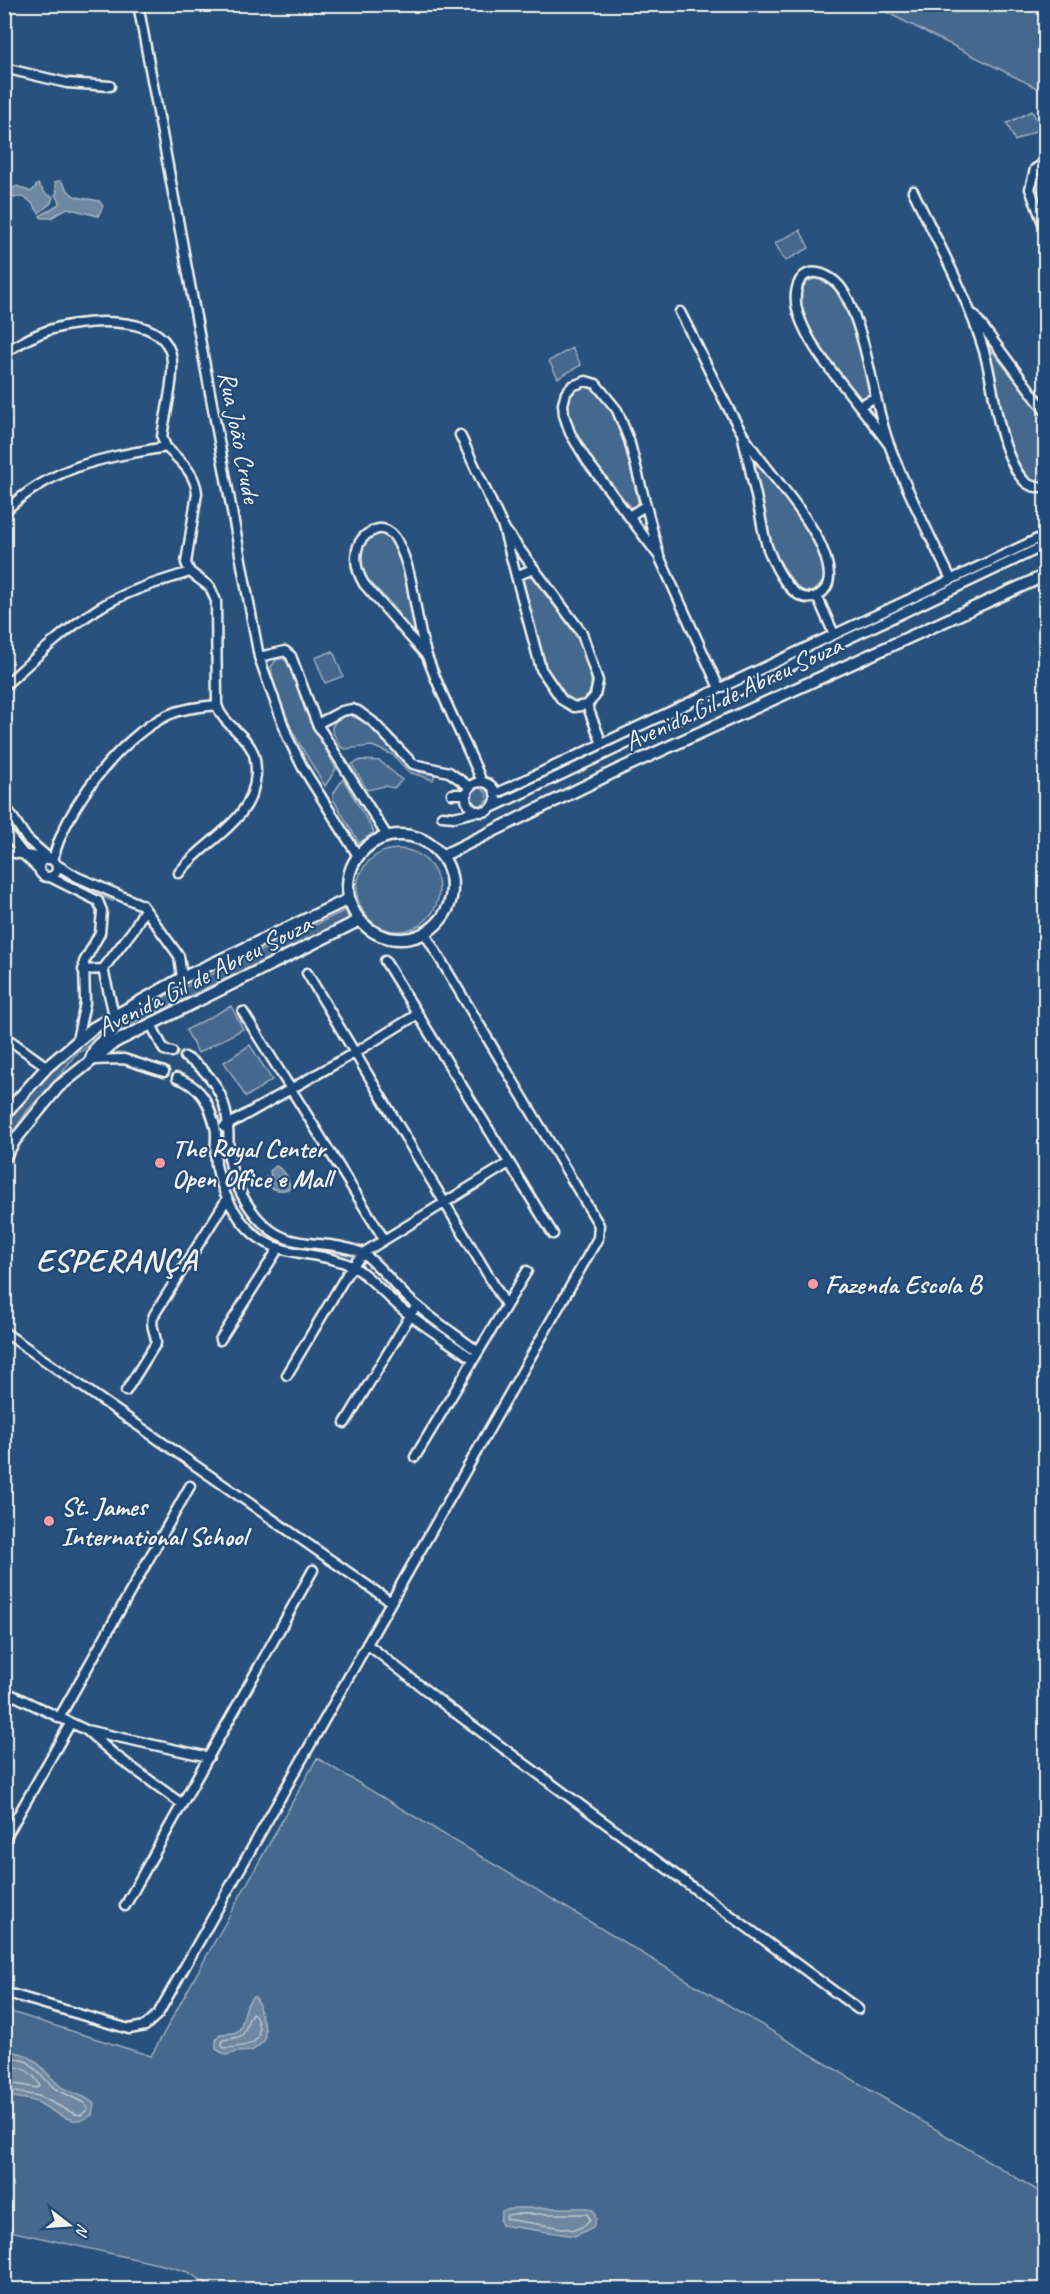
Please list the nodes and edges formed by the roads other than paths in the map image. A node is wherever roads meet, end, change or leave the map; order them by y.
1 (138, 4) edge
2 (4, 68) edge
3 (110, 86) dead end
4 (1046, 162) edge
5 (913, 191) dead end
6 (1046, 231) edge
7 (967, 304) junction
8 (680, 312) dead end
9 (996, 346) junction
10 (7, 350) edge
11 (984, 351) junction
12 (876, 397) junction
13 (859, 406) junction
14 (1046, 412) edge
15 (742, 434) junction
16 (460, 435) dead end
17 (890, 446) junction
18 (166, 447) junction
19 (761, 460) junction
20 (749, 465) junction
21 (1046, 486) edge
22 (645, 506) junction
23 (4, 512) edge
24 (629, 516) junction
25 (503, 527) junction
26 (1046, 535) edge
27 (1046, 545) edge
28 (659, 556) junction
29 (534, 569) junction
30 (190, 572) junction
31 (1046, 575) edge
32 (516, 576) junction
33 (951, 579) junction
34 (817, 596) junction
35 (422, 632) junction
36 (834, 634) junction
37 (411, 636) junction
38 (426, 655) junction
39 (259, 657) junction
40 (4, 686) edge
41 (719, 688) junction
42 (217, 705) junction
43 (587, 705) junction
44 (317, 724) junction
45 (602, 744) junction
46 (482, 782) junction
47 (468, 790) junction
48 (452, 794) dead end
49 (495, 794) junction
50 (4, 804) edge
51 (489, 809) junction
52 (478, 811) junction
53 (442, 816) dead end
54 (4, 829) edge
55 (387, 836) junction
56 (4, 851) edge
57 (25, 856) junction
58 (358, 856) junction
59 (442, 856) junction
60 (53, 861) junction
61 (39, 869) junction
62 (179, 873) dead end
63 (50, 877) junction
64 (349, 899) junction
65 (145, 909) junction
66 (360, 920) junction
67 (424, 932) junction
68 (385, 961) dead end
69 (103, 969) junction
70 (83, 970) junction
71 (307, 973) dead end
72 (182, 978) junction
73 (243, 1012) dead end
74 (418, 1014) junction
75 (114, 1015) junction
76 (151, 1024) junction
77 (4, 1036) edge
78 (77, 1040) junction
79 (172, 1052) dead end
80 (356, 1053) junction
81 (184, 1057) dead end
82 (91, 1060) junction
83 (47, 1067) junction
84 (164, 1072) dead end
85 (177, 1078) dead end
86 (291, 1089) junction
87 (4, 1115) edge
88 (228, 1124) junction
89 (216, 1132) junction
90 (4, 1158) edge
91 (509, 1162) junction
92 (227, 1199) junction
93 (445, 1201) junction
94 (553, 1234) dead end
95 (384, 1239) junction
96 (279, 1249) junction
97 (363, 1253) junction
98 (353, 1266) junction
99 (527, 1272) dead end
100 (506, 1305) junction
101 (417, 1306) junction
102 (411, 1315) junction
103 (4, 1332) edge
104 (220, 1340) dead end
105 (475, 1355) junction
106 (287, 1375) dead end
107 (126, 1391) dead end
108 (345, 1423) dead end
109 (415, 1457) dead end
110 (190, 1486) dead end
111 (313, 1570) dead end
112 (391, 1602) junction
113 (367, 1644) junction
114 (4, 1691) edge
115 (59, 1718) junction
116 (70, 1724) junction
117 (86, 1730) junction
118 (209, 1757) junction
119 (182, 1804) junction
120 (4, 1840) edge
121 (125, 1906) dead end
122 (4, 1992) edge
123 (858, 2009) dead end

1 - 39 street, Rua João Crude
2 - 3 street
4 - 6 street
5 - 7 street
7 - 9 street
7 - 11 street
8 - 15 street
9 - 11 street
9 - 14 street
10 - 18 street
11 - 21 street
12 - 13 street
12 - 13 street
12 - 17 street
13 - 17 street
15 - 19 street
15 - 20 street
16 - 25 street
17 - 33 street
18 - 23 street
18 - 30 street
19 - 20 street
19 - 34 street
20 - 34 street
22 - 24 street
22 - 24 street
22 - 28 street
24 - 28 street
25 - 29 street
25 - 32 street
26 - 33 street
27 - 51 street
28 - 41 street
29 - 32 street
29 - 43 street
30 - 40 street
30 - 42 street
31 - 59 street, Avenida Gil de Abreu Souza
32 - 43 street
33 - 36 street
34 - 36 street
35 - 37 street
35 - 37 street
35 - 38 street
36 - 41 street
37 - 38 street
38 - 46 street
39 - 44 street
39 - 58 street, Rua João Crude
41 - 45 street
42 - 60 street
42 - 62 street
43 - 45 street
44 - 47 street
44 - 55 street
45 - 49 street
46 - 47 street
46 - 49 street
47 - 48 street
47 - 52 street
49 - 51 street
50 - 60 street
51 - 52 street
52 - 53 street
54 - 57 street
55 - 58 street
55 - 59 street
56 - 57 street
57 - 60 street
57 - 61 street
58 - 64 street
59 - 67 street
60 - 61 street
60 - 63 street
60 - 65 street
61 - 63 street
63 - 70 street
64 - 66 street
64 - 72 street, Avenida Gil de Abreu Souza
65 - 69 street
65 - 72 street
66 - 67 street
66 - 76 street, Avenida Gil de Abreu Souza
67 - 112 street
68 - 74 street
69 - 70 street
69 - 75 street
70 - 78 street
71 - 80 street
72 - 75 street, Avenida Gil de Abreu Souza
73 - 86 street
74 - 80 street
74 - 91 street
75 - 78 street, Avenida Gil de Abreu Souza
75 - 82 street
76 - 79 street
76 - 82 street, Avenida Gil de Abreu Souza
77 - 83 street
78 - 83 street, Avenida Gil de Abreu Souza
80 - 86 street
80 - 93 street
81 - 88 street
82 - 84 street
82 - 90 street, Avenida Gil de Abreu Souza
83 - 87 street, Avenida Gil de Abreu Souza
85 - 89 street
86 - 88 street
86 - 95 street
88 - 89 street
88 - 97 street
89 - 92 street
91 - 93 street
91 - 94 street
92 - 96 street
92 - 107 street
93 - 95 street
93 - 100 street
95 - 97 street
96 - 98 street
96 - 104 street
97 - 98 street
97 - 101 street
98 - 102 street
98 - 106 street
99 - 100 street
100 - 105 street
101 - 102 street
101 - 105 street
102 - 105 street
102 - 108 street
103 - 112 street
105 - 109 street
110 - 115 street
111 - 118 street
112 - 113 street
113 - 122 street
113 - 123 street
114 - 115 street
115 - 116 street
116 - 117 street
116 - 120 street
117 - 118 street
117 - 119 street
118 - 119 street
119 - 121 street

